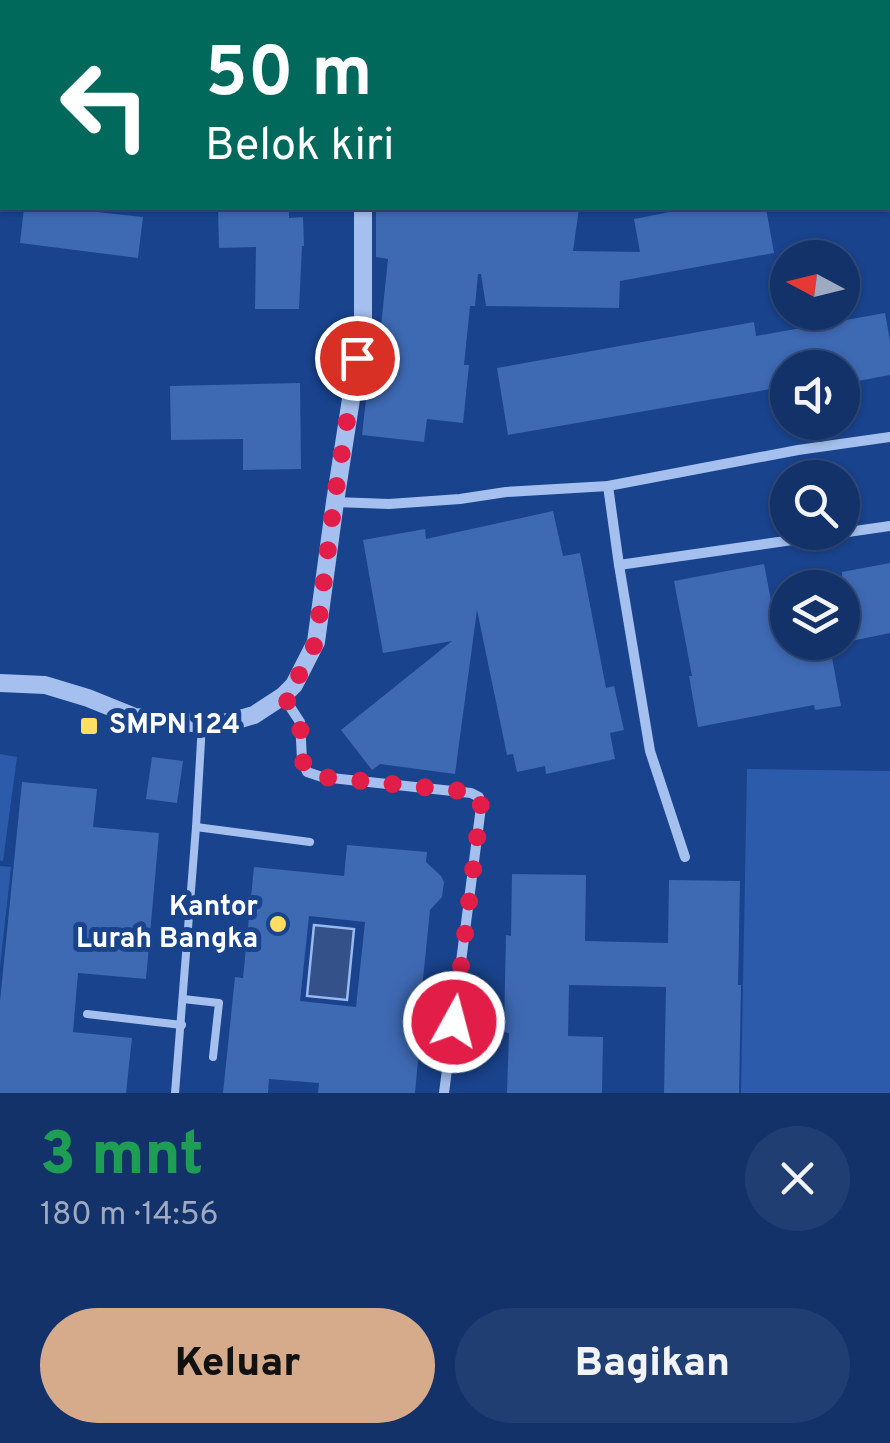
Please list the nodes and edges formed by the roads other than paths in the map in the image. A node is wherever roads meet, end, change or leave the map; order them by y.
1 (362, 210) edge
2 (890, 437) edge
3 (608, 486) junction
4 (334, 502) junction
5 (890, 526) edge
6 (619, 565) junction
7 (0, 683) edge
8 (284, 696) junction
9 (202, 724) junction
10 (196, 827) junction
11 (310, 842) dead end
12 (685, 856) dead end
13 (183, 1000) junction
14 (87, 1014) dead end
15 (182, 1025) junction
16 (214, 1057) dead end
17 (175, 1093) edge
18 (444, 1093) edge

1 - 4 street
2 - 3 street
3 - 4 street
3 - 6 street
4 - 8 street
5 - 6 street
6 - 12 street
7 - 9 street
8 - 9 street
8 - 18 street
9 - 10 lane
10 - 11 lane
10 - 13 lane
13 - 15 lane
13 - 16 lane
14 - 15 lane
15 - 17 lane

